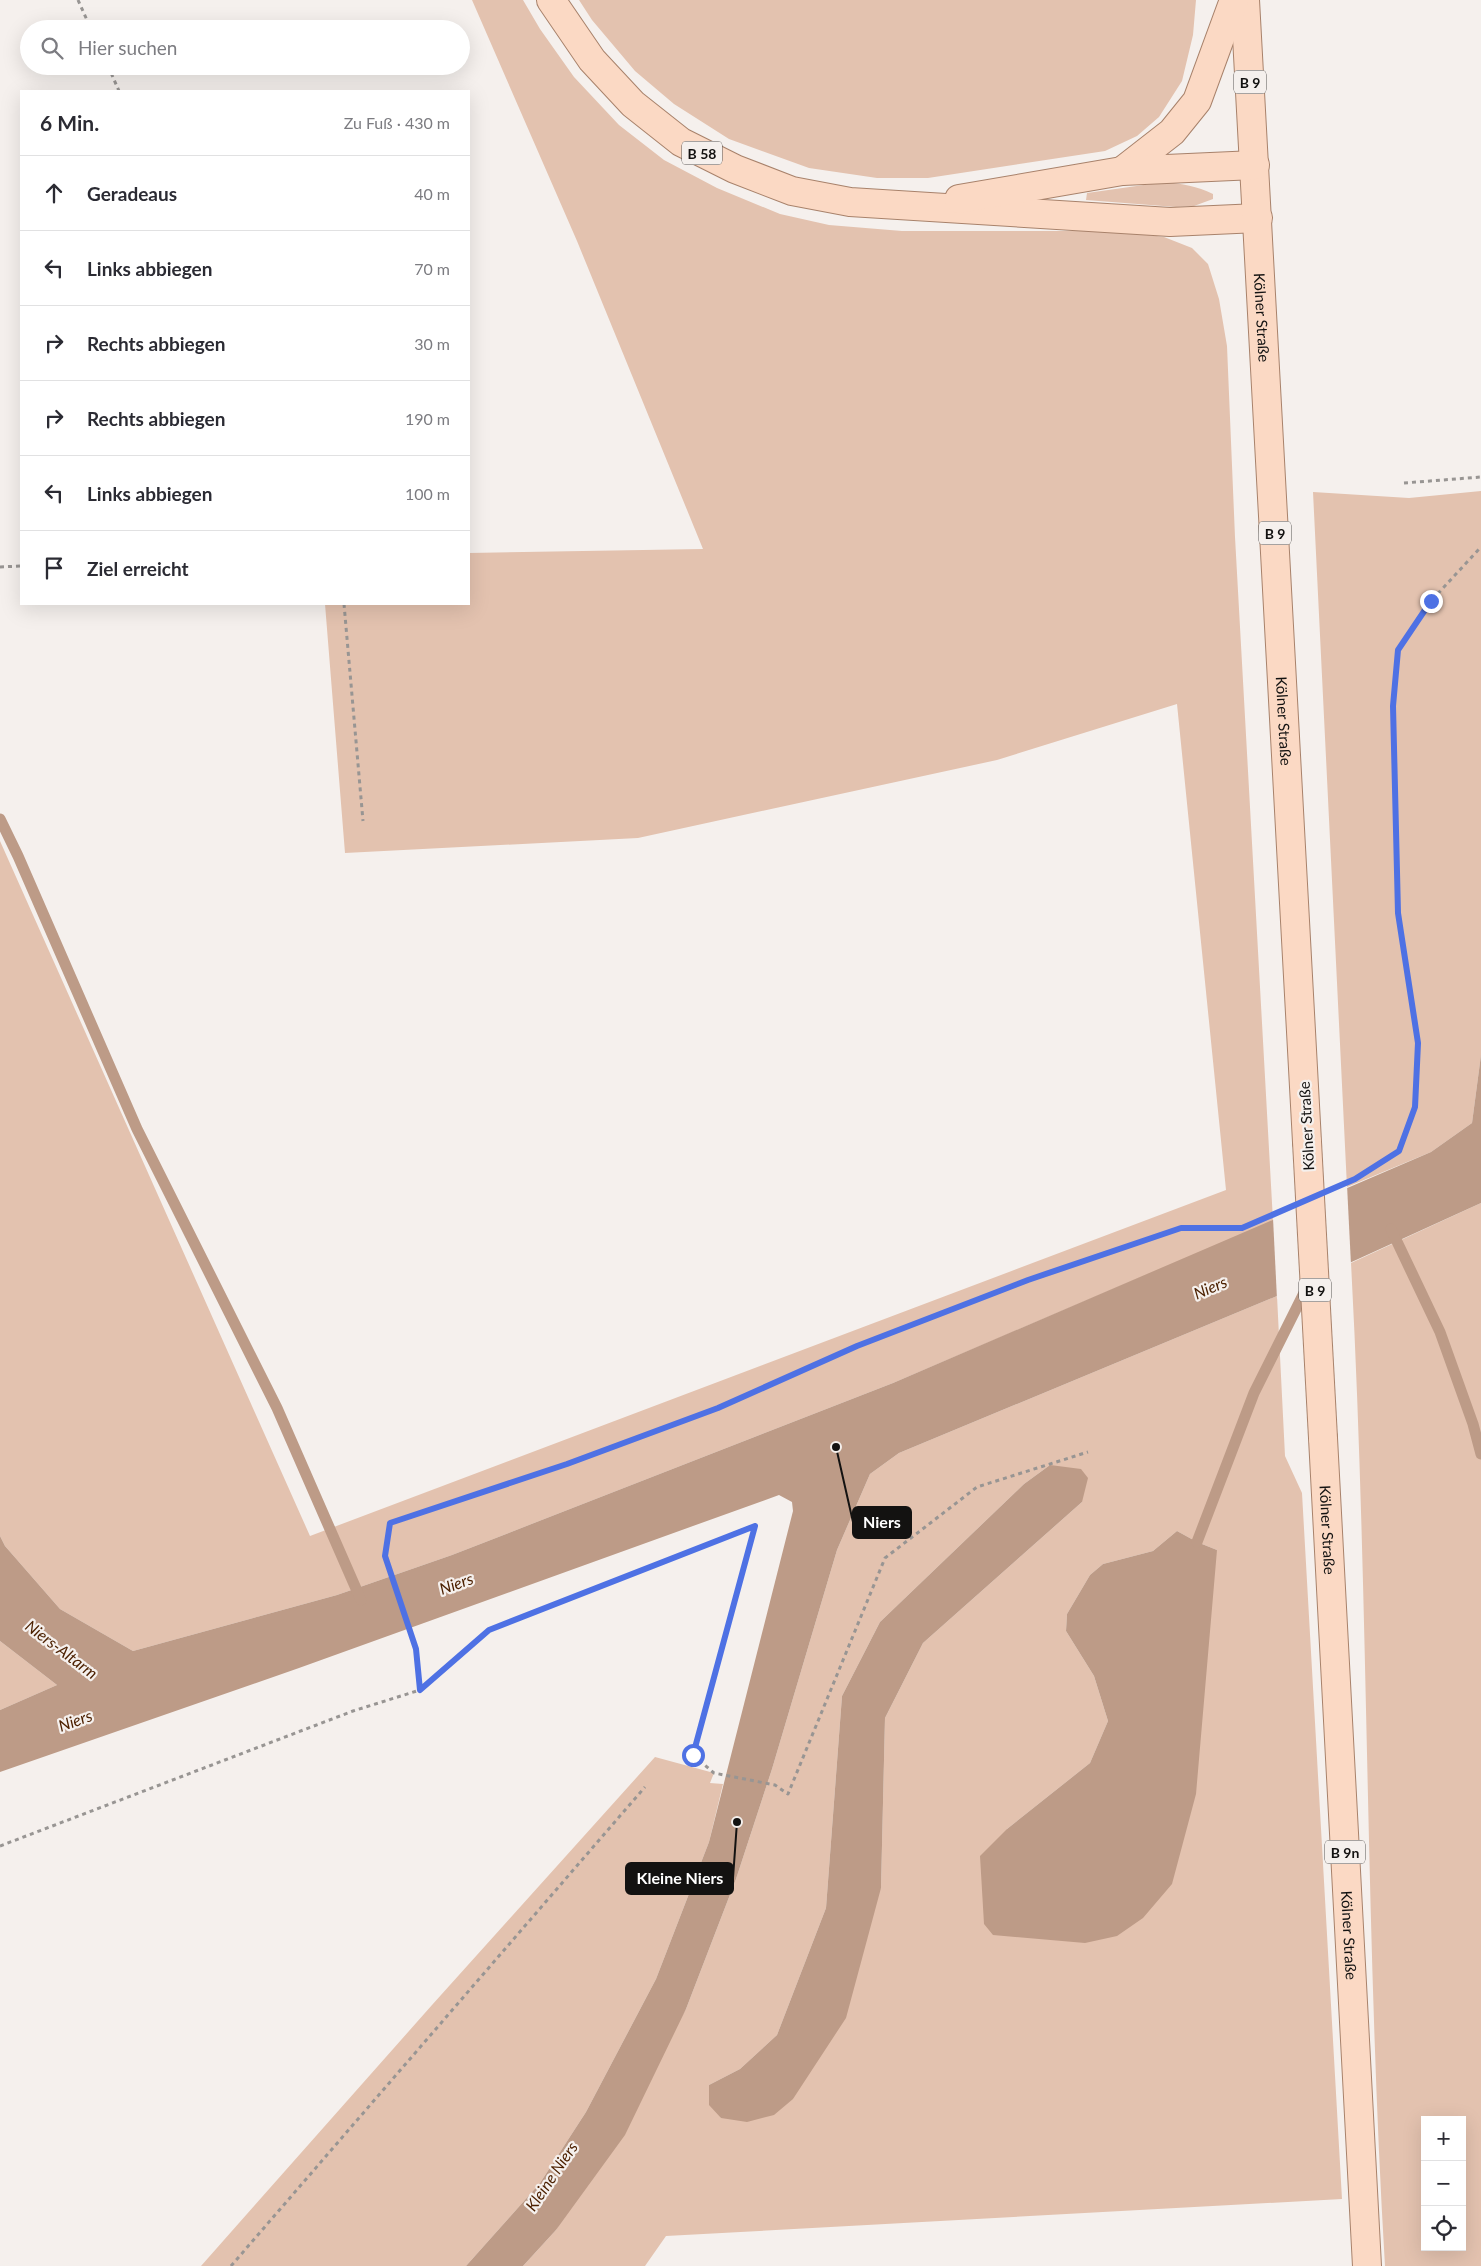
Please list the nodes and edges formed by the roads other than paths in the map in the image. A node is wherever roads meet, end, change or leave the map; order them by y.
1 (551, 0) edge
2 (1234, 0) edge
3 (1245, 0) edge
4 (1255, 165) junction
5 (1122, 171) junction
6 (910, 207) junction
7 (1258, 218) junction
8 (1323, 1438) joint
9 (1367, 2266) edge

1 - 6 main road, B 58
2 - 5 main road
3 - 4 main road, B 9
4 - 5 main road, B 58
4 - 7 main road, Kölner Straße / B 9
5 - 6 main road, B 58
6 - 7 main road, B 58
7 - 8 main road, Kölner Straße / B 9, bridge
8 - 9 main road, Kölner Straße / B 9n

